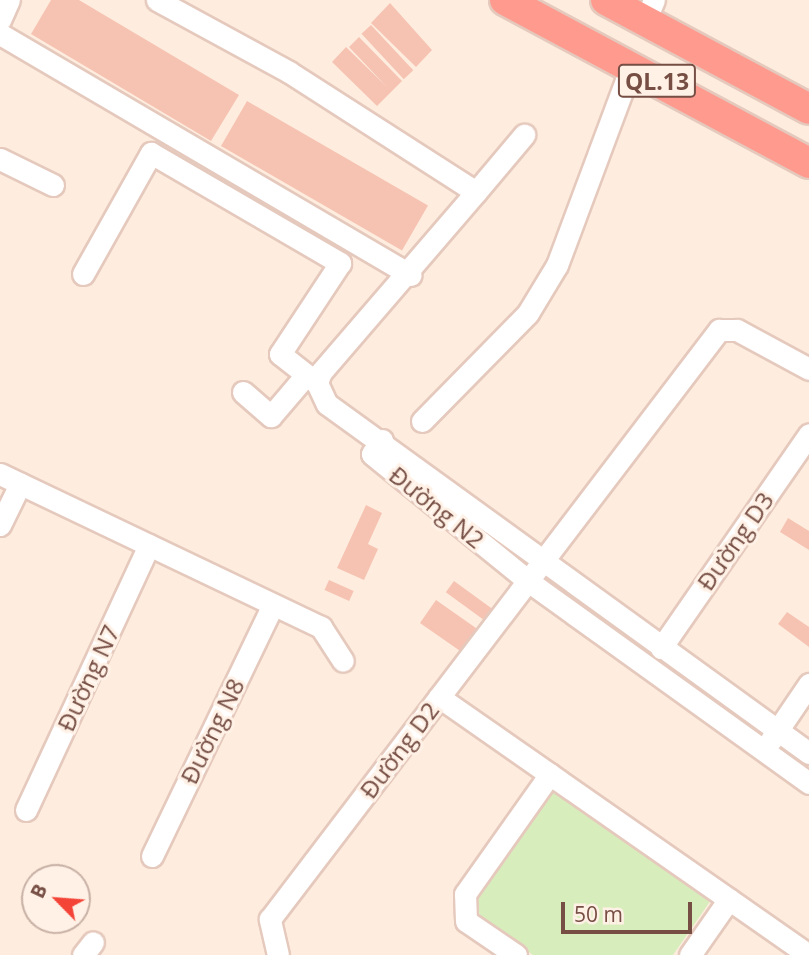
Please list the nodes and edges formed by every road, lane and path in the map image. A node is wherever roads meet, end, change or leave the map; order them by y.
1 (9, 0) edge
2 (157, 0) edge
3 (505, 0) edge
4 (606, 0) edge
5 (649, 10) edge
6 (0, 20) edge
7 (0, 34) edge
8 (631, 67) junction
9 (809, 109) edge
10 (524, 135) dead end
11 (0, 159) edge
12 (809, 163) edge
13 (53, 185) dead end
14 (476, 192) junction
15 (83, 274) dead end
16 (410, 275) junction
17 (809, 369) edge
18 (312, 379) junction
19 (243, 392) dead end
20 (422, 421) dead end
21 (809, 434) edge
22 (382, 440) junction
23 (0, 474) edge
24 (20, 484) junction
25 (0, 525) edge
26 (149, 545) junction
27 (543, 563) junction
28 (528, 581) junction
29 (273, 605) junction
30 (661, 648) junction
31 (343, 661) dead end
32 (809, 684) edge
33 (439, 697) junction
34 (777, 730) junction
35 (765, 751) junction
36 (809, 753) edge
37 (550, 774) junction
38 (809, 783) edge
39 (26, 810) dead end
40 (152, 856) dead end
41 (729, 899) junction
42 (278, 955) edge
43 (516, 955) edge
44 (690, 955) edge
45 (809, 955) edge

1 - 6 street
2 - 14 street
3 - 8 highway, QL.13
4 - 5 highway, QL.13
5 - 8 highway
5 - 9 highway, QL.13
7 - 16 street
8 - 12 highway, QL.13
8 - 20 street
10 - 14 street
11 - 13 street
14 - 16 street
15 - 18 street
16 - 18 street
17 - 27 street, Đường D2
18 - 19 street
18 - 22 street
21 - 30 street, Đường D3
22 - 27 street, Đường N2
22 - 28 street, Đường N2
23 - 24 street
24 - 25 street
24 - 26 street
26 - 29 street
26 - 39 street, Đường N7
27 - 28 street, Đường D2
27 - 30 street, Đường N2
28 - 33 street, Đường D2
28 - 35 street, Đường N2
29 - 31 street
29 - 40 street, Đường N8
30 - 34 street, Đường N2
32 - 34 street
33 - 37 street
33 - 42 street, Đường D2
34 - 35 street
34 - 36 street, Đường N2
35 - 38 street, Đường N2
37 - 41 street
37 - 43 street
41 - 44 street
41 - 45 street

